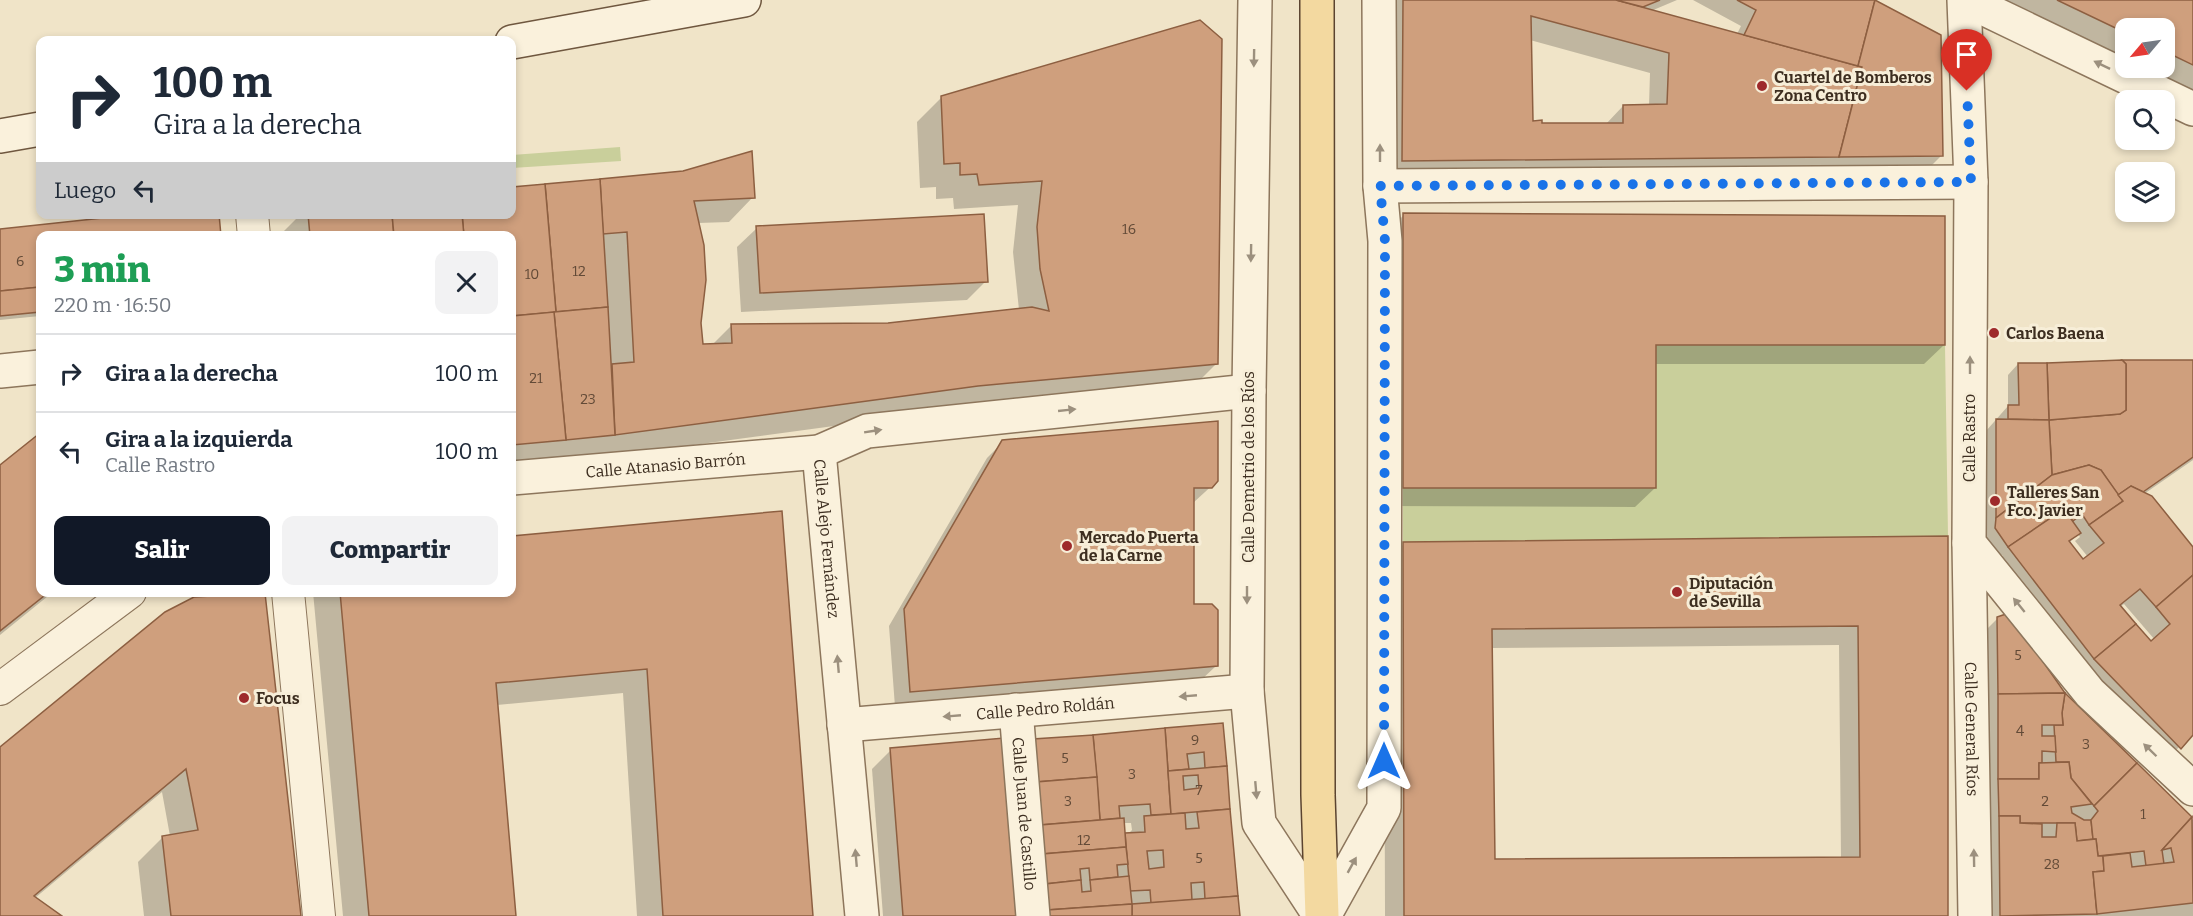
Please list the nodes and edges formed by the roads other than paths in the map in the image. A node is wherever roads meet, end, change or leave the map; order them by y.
1 (744, 0) edge
2 (1255, 0) edge
3 (1317, 0) edge
4 (1379, 0) edge
5 (1965, 0) edge
6 (516, 41) edge
7 (2193, 109) edge
8 (36, 130) edge
9 (0, 136) edge
10 (1971, 182) junction
11 (1380, 186) junction
12 (36, 367) edge
13 (0, 371) edge
14 (1249, 391) junction
15 (819, 452) junction
16 (516, 478) edge
17 (1969, 543) junction
18 (123, 597) edge
19 (288, 597) edge
20 (0, 689) edge
21 (1247, 691) junction
22 (1016, 710) junction
23 (844, 725) junction
24 (2193, 789) edge
25 (319, 916) edge
26 (862, 916) edge
27 (1033, 916) edge
28 (1322, 916) edge
29 (1975, 916) edge

1 - 6 street
2 -> 14 street, Calle Demetrio de los Ríos
3 - 28 main road
11 -> 4 street
7 -> 5 street
5 - 10 street, Calle Rastro
8 - 9 street
10 - 11 street
17 -> 10 street, Calle Rastro
28 -> 11 street
12 - 13 street
15 -> 14 street, Calle Alejo Fernández
14 -> 21 street, Calle Demetrio de los Ríos
15 - 16 street, Calle Atanasio Barrón
23 -> 15 street, Calle Alejo Fernández
24 -> 17 street
29 -> 17 street, Calle General Ríos
18 - 20 street
19 - 25 street
21 -> 22 street, Calle Pedro Roldán
21 -> 28 street, Calle Demetrio de los Ríos
22 -> 23 street, Calle Pedro Roldán
22 - 27 street, Calle Juan de Castillo
26 -> 23 street, Calle Alejo Fernández

